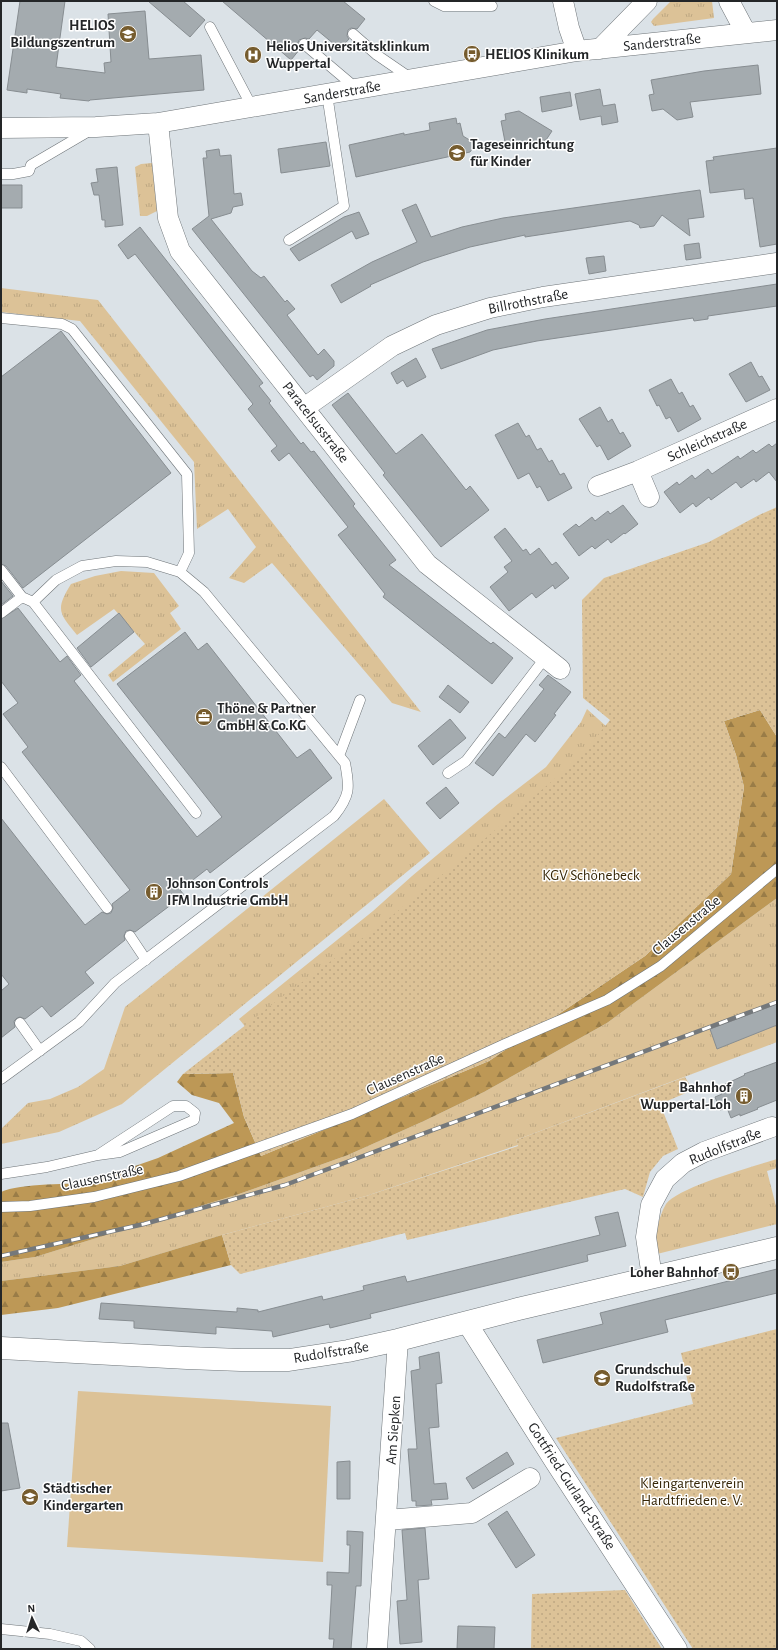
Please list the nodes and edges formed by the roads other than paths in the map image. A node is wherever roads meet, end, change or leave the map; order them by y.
1 (434, 1) edge
2 (647, 1) edge
3 (729, 1) edge
4 (565, 2) edge
5 (492, 6) dead end
6 (210, 27) dead end
7 (777, 30) edge
8 (746, 33) junction
9 (353, 34) dead end
10 (304, 44) dead end
11 (600, 49) junction
12 (577, 51) junction
13 (412, 79) junction
14 (358, 89) junction
15 (327, 94) junction
16 (252, 107) junction
17 (158, 123) junction
18 (96, 127) junction
19 (1, 128) edge
20 (1, 174) edge
21 (289, 240) dead end
22 (777, 263) edge
23 (1, 318) edge
24 (304, 408) junction
25 (777, 409) edge
26 (638, 471) junction
27 (598, 486) dead end
28 (649, 497) dead end
29 (1, 570) edge
30 (180, 572) junction
31 (22, 597) junction
32 (33, 602) junction
33 (1, 613) edge
34 (553, 663) joint
35 (360, 700) dead end
36 (339, 756) junction
37 (1, 767) edge
38 (448, 773) dead end
39 (196, 813) dead end
40 (777, 869) edge
41 (107, 908) dead end
42 (130, 936) dead end
43 (146, 960) junction
44 (20, 1023) dead end
45 (40, 1051) junction
46 (11, 1074) junction
47 (1, 1079) edge
48 (1, 1084) edge
49 (772, 1127) dead end
50 (98, 1155) junction
51 (1, 1174) edge
52 (1, 1207) edge
53 (777, 1248) edge
54 (652, 1277) junction
55 (467, 1323) junction
56 (398, 1340) junction
57 (1, 1348) edge
58 (530, 1478) dead end
59 (387, 1520) junction
60 (1, 1628) edge
61 (90, 1649) edge
62 (377, 1649) edge
63 (677, 1649) edge

1 - 5 lane
2 - 11 street
3 - 8 street
4 - 12 street
6 - 16 lane
7 - 8 street, Sanderstraße
8 - 11 street, Sanderstraße
9 - 13 lane
10 - 14 lane
11 - 12 street, Sanderstraße
12 - 13 street, Sanderstraße
13 - 14 street, Sanderstraße
14 - 15 street, Sanderstraße
15 - 16 street, Sanderstraße
15 - 21 lane
16 - 17 street, Sanderstraße
17 - 18 street, Sanderstraße
17 - 24 street, Paracelsusstraße
18 - 19 street, Sanderstraße
18 - 20 lane
22 - 24 street, Billrothstraße
23 - 30 lane
24 - 34 street, Paracelsusstraße
25 - 26 street, Schleichstraße
26 - 27 street, Schleichstraße
26 - 28 street
29 - 31 lane
30 - 32 lane
30 - 36 lane
31 - 32 lane
31 - 33 lane
32 - 39 lane
34 - 38 lane
35 - 36 lane
36 - 43 lane
37 - 41 lane
40 - 52 lane, Clausenstraße
42 - 43 lane
43 - 45 lane
44 - 45 lane
45 - 46 lane
46 - 47 lane
46 - 48 lane
49 - 54 street, Rudolfstraße
50 - 50 lane
50 - 51 lane
53 - 54 street, Rudolfstraße
54 - 55 street, Rudolfstraße
55 - 56 street, Rudolfstraße
55 - 63 street, Gottfried-Gurland-Straße
56 - 57 street, Rudolfstraße
56 - 59 street, Am Siepken
58 - 59 street
59 - 62 street, Am Siepken
60 - 61 lane

